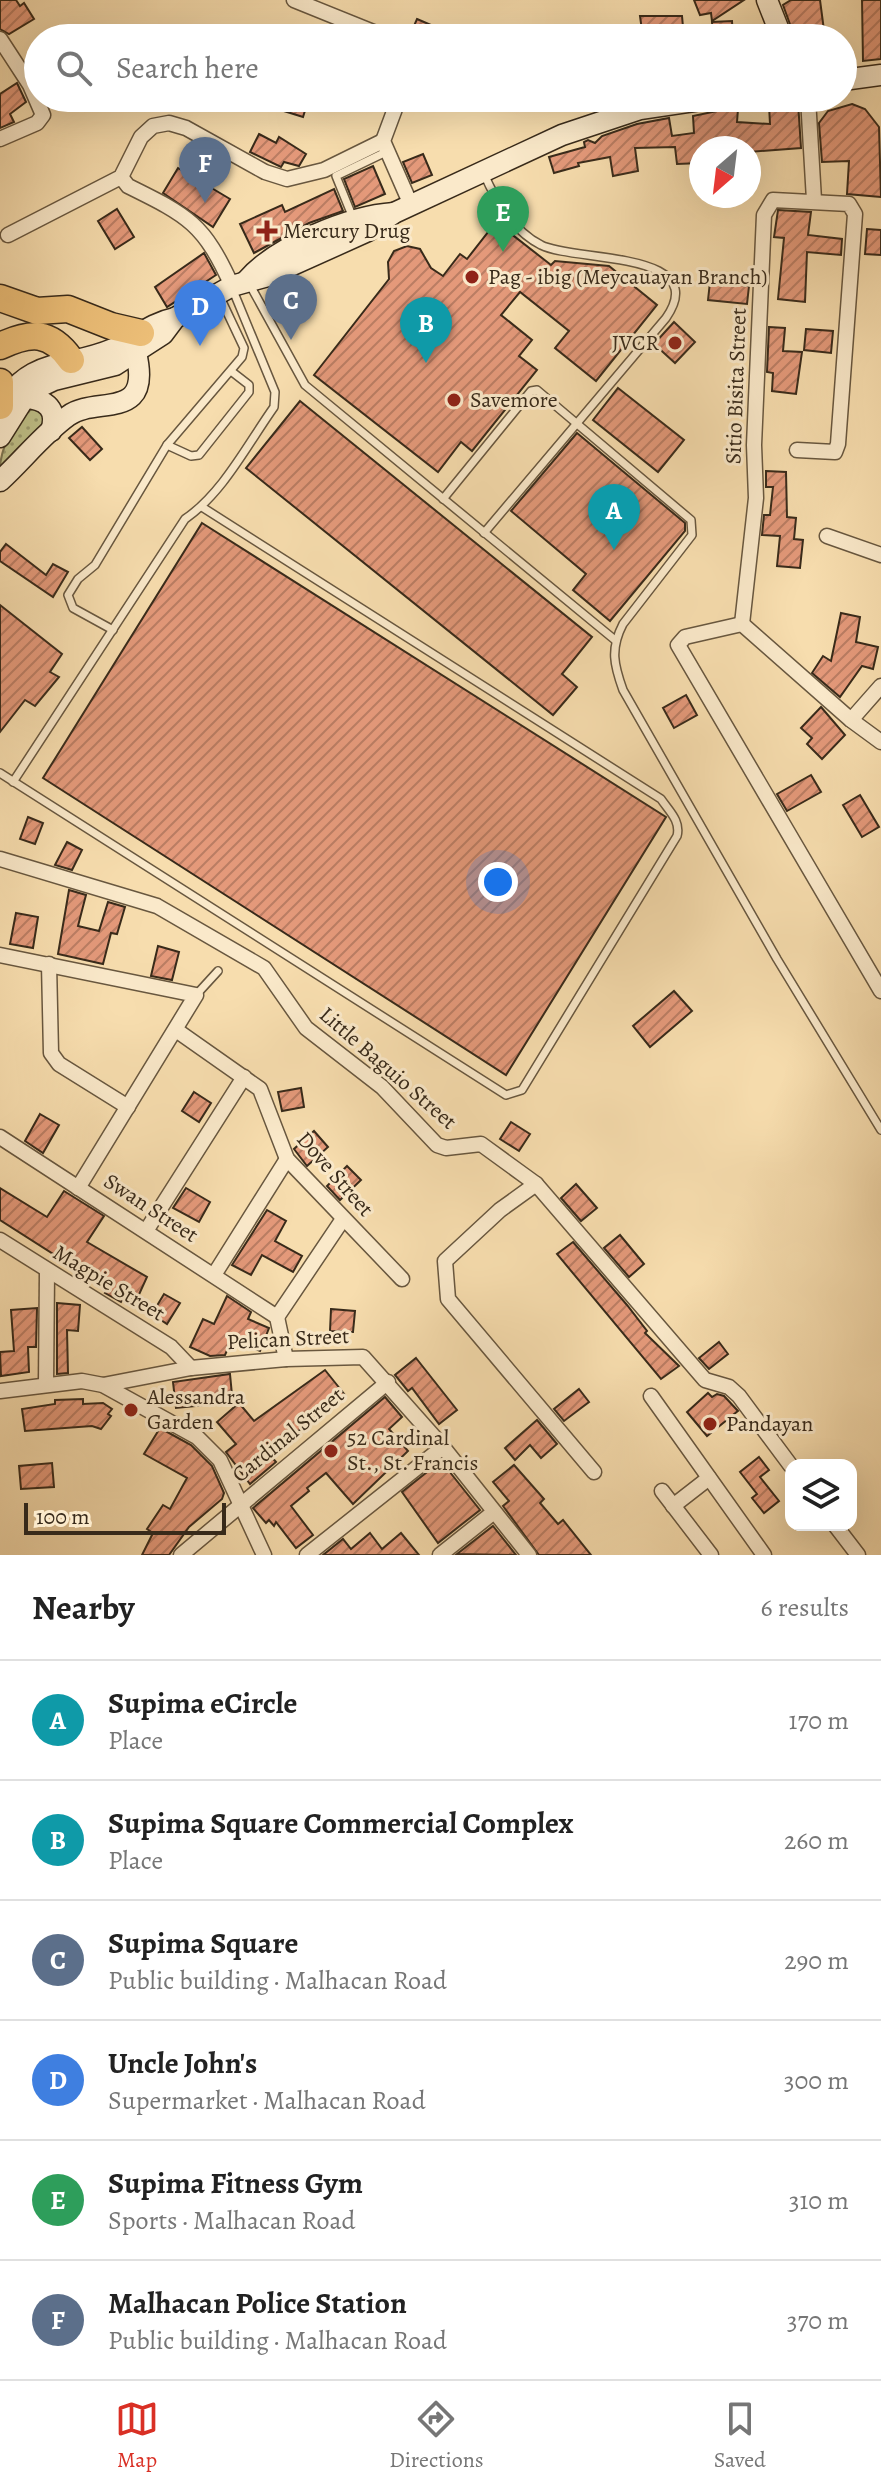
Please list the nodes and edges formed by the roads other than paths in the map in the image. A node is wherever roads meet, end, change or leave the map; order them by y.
1 (294, 0) edge
2 (767, 0) edge
3 (353, 24) edge
4 (776, 24) edge
5 (0, 39) edge
6 (881, 75) edge
7 (24, 76) edge
8 (857, 78) edge
9 (42, 112) edge
10 (395, 112) edge
11 (631, 112) edge
12 (809, 112) edge
13 (0, 139) edge
14 (384, 147) junction
15 (483, 171) junction
16 (121, 177) junction
17 (814, 200) junction
18 (402, 209) junction
19 (354, 219) junction
20 (8, 235) dead end
21 (232, 286) junction
22 (0, 298) edge
23 (38, 314) junction
24 (0, 335) edge
25 (5, 341) edge
26 (138, 343) junction
27 (70, 364) junction
28 (231, 371) junction
29 (0, 382) edge
30 (8, 404) edge
31 (83, 409) junction
32 (577, 424) junction
33 (51, 431) junction
34 (0, 437) edge
35 (167, 445) junction
36 (797, 450) dead end
37 (0, 481) edge
38 (443, 499) junction
39 (202, 507) junction
40 (484, 533) junction
41 (827, 536) dead end
42 (881, 555) edge
43 (742, 624) junction
44 (113, 630) junction
45 (615, 640) junction
46 (881, 686) edge
47 (851, 720) junction
48 (881, 742) edge
49 (0, 773) edge
50 (13, 782) junction
51 (0, 859) edge
52 (0, 955) edge
53 (49, 964) junction
54 (218, 971) dead end
55 (881, 991) edge
56 (196, 995) junction
57 (176, 1030) junction
58 (244, 1077) junction
59 (128, 1107) junction
60 (881, 1130) edge
61 (0, 1137) edge
62 (287, 1159) junction
63 (536, 1184) junction
64 (78, 1188) junction
65 (343, 1219) junction
66 (146, 1231) junction
67 (0, 1240) edge
68 (47, 1272) junction
69 (214, 1275) junction
70 (402, 1279) dead end
71 (277, 1317) junction
72 (286, 1359) junction
73 (191, 1368) junction
74 (388, 1382) junction
75 (46, 1384) junction
76 (103, 1385) junction
77 (0, 1391) edge
78 (651, 1396) dead end
79 (443, 1447) junction
80 (786, 1459) edge
81 (594, 1472) dead end
82 (709, 1478) junction
83 (662, 1491) dead end
84 (241, 1502) junction
85 (673, 1506) junction
86 (494, 1512) junction
87 (840, 1531) edge
88 (181, 1555) edge
89 (264, 1555) edge
90 (307, 1555) edge
91 (440, 1555) edge
92 (529, 1555) edge
93 (711, 1555) edge
94 (764, 1555) edge
95 (858, 1555) edge

1 - 3 street
2 - 4 main road
5 - 7 street
6 - 8 main road
9 - 13 street
10 - 14 street
11 - 15 main road
12 - 17 street
14 - 16 street
14 - 18 street
14 - 19 lane
15 - 18 main road
15 - 32 lane
16 - 20 street
16 - 21 street
17 - 36 street
17 - 43 street, Sitio Bisita Street
18 - 19 main road
18 - 21 main road
19 - 21 main road
21 - 26 main road
21 - 28 lane
21 - 38 lane
21 - 39 lane
22 - 23 highway
23 - 26 highway
23 - 27 highway
24 - 25 lane
25 - 27 highway
26 - 27 main road
26 - 31 main road
27 - 30 main road
27 - 31 main road
28 - 35 lane
28 - 35 lane
29 - 30 highway
30 - 33 main road
30 - 34 main road
31 - 33 main road
32 - 38 lane
32 - 40 lane
32 - 45 lane
33 - 37 main road
35 - 44 lane
38 - 40 lane
39 - 44 lane
39 - 50 lane
40 - 45 lane
41 - 42 street
43 - 47 street
43 - 55 street
44 - 50 lane
45 - 60 lane
46 - 47 street
47 - 48 street
49 - 50 lane
51 - 63 street, Little Baguio Street
52 - 53 street
53 - 56 street
53 - 59 street
54 - 56 lane
56 - 57 street
57 - 58 street, Dove Street
57 - 59 street
58 - 62 street, Dove Street
58 - 66 street
59 - 64 street
61 - 64 street, Swan Street
62 - 65 street, Dove Street
62 - 69 street
63 - 80 street, Little Baguio Street
63 - 81 street
64 - 66 street, Swan Street
65 - 70 street, Dove Street
65 - 71 street
66 - 69 street, Swan Street
67 - 68 street, Magpie Street
68 - 73 street, Magpie Street
68 - 75 street
69 - 71 street, Swan Street
71 - 72 street
72 - 73 street, Pelican Street
72 - 74 street, Pelican Street
73 - 76 street, Pelican Street
74 - 79 street, Pelican Street
74 - 84 street, Cardinal Street
75 - 76 street
75 - 77 street
76 - 84 street
78 - 82 street
79 - 86 street, Pelican Street
79 - 90 street
82 - 85 street
82 - 94 street
83 - 85 street
84 - 88 street, Cardinal Street
84 - 89 street
85 - 93 street
86 - 91 street
86 - 92 street, Pelican Street
87 - 95 street

